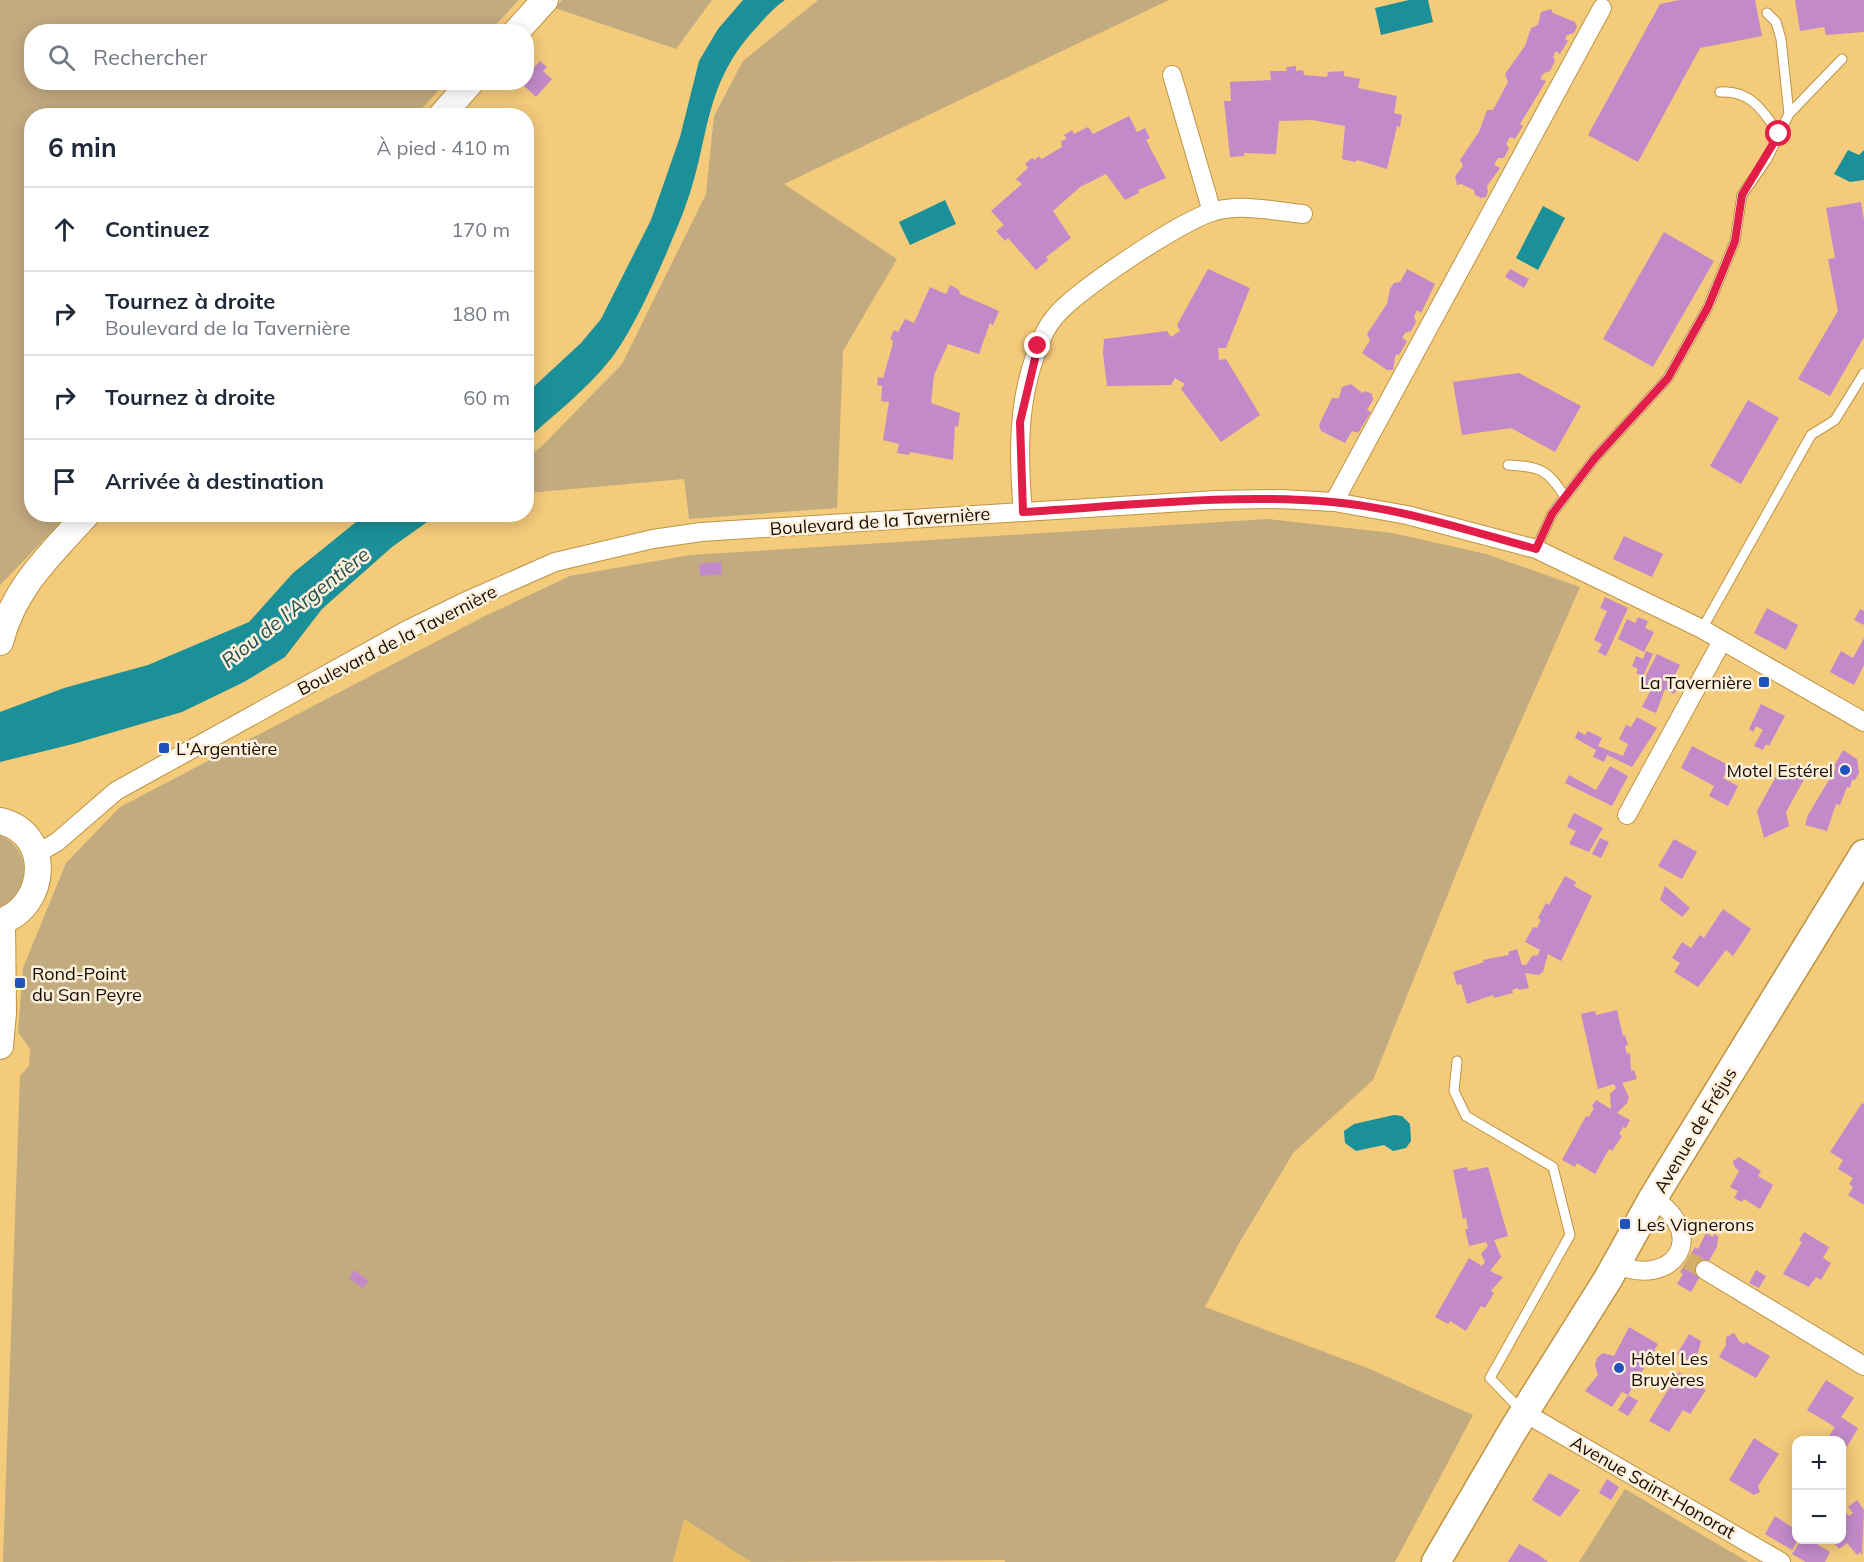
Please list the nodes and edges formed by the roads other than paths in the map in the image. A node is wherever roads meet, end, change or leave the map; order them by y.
1 (545, 0) edge
2 (1602, 8) dead end
3 (1767, 13) dead end
4 (523, 24) edge
5 (1842, 59) dead end
6 (1172, 75) dead end
7 (464, 90) edge
8 (1720, 92) dead end
9 (448, 108) edge
10 (1790, 114) junction
11 (1779, 134) junction
12 (1212, 212) junction
13 (1302, 214) dead end
14 (1864, 373) edge
15 (1508, 465) dead end
16 (1565, 497) junction
17 (1334, 502) junction
18 (1023, 512) junction
19 (80, 522) edge
20 (1536, 549) junction
21 (1702, 629) junction
22 (1722, 641) junction
23 (0, 642) edge
24 (1864, 722) edge
25 (1627, 815) dead end
26 (0, 821) edge
27 (36, 854) junction
28 (1864, 854) edge
29 (1, 922) edge
30 (0, 1046) edge
31 (1457, 1062) dead end
32 (1653, 1198) junction
33 (1616, 1264) junction
34 (1705, 1270) tunnel mouth
35 (1864, 1366) edge
36 (1525, 1413) junction
37 (1436, 1562) edge
38 (1781, 1562) edge

1 - 4 main road
2 - 17 street
3 - 10 lane
5 - 10 lane
6 - 12 street
7 - 9 main road
8 - 11 lane
10 - 11 lane
11 - 16 lane
12 - 13 street
12 - 18 street
14 - 21 lane
15 - 16 lane
16 - 20 lane
17 - 18 street, Boulevard de la Tavernière
17 - 20 street, Boulevard de la Tavernière
18 - 27 street, Boulevard de la Tavernière
19 - 23 main road
20 - 21 street, Boulevard de la Tavernière
21 - 22 street, Boulevard de la Tavernière
22 - 24 street, Boulevard de la Tavernière
22 - 25 street
26 - 27 main road
27 - 29 main road
28 - 32 main road, Avenue de Fréjus
29 - 30 main road
31 - 36 lane
32 - 33 main road, Avenue de Fréjus
32 - 33 street
33 - 36 main road, Avenue de Fréjus
34 - 35 street
36 - 37 main road, Avenue de Fréjus
36 - 38 street, Avenue Saint-Honorat

